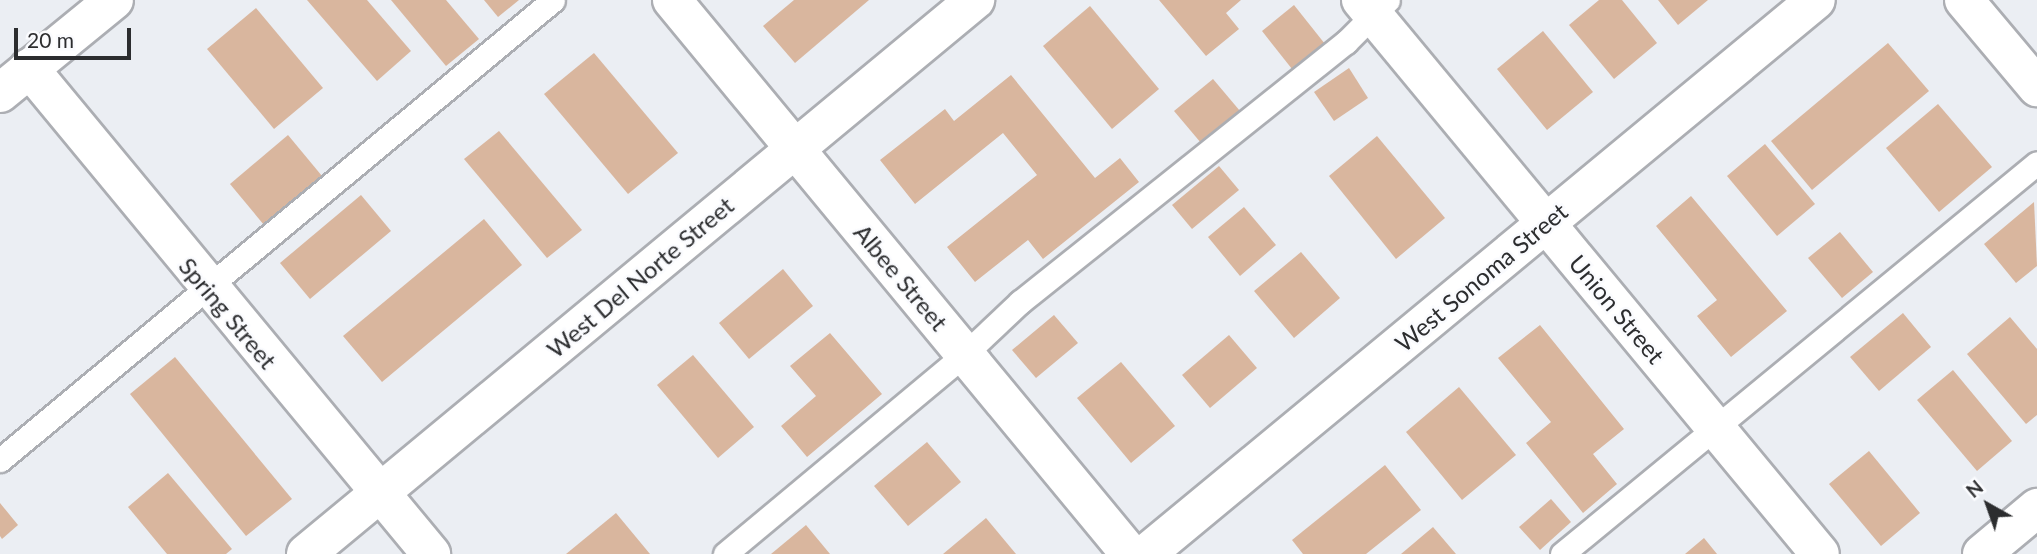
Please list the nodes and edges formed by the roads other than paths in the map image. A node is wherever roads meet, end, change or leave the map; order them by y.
1 (114, 0) edge
2 (553, 0) edge
3 (673, 0) edge
4 (975, 0) edge
5 (1816, 0) edge
6 (1964, 0) edge
7 (1374, 4) edge
8 (29, 68) junction
9 (2037, 87) edge
10 (0, 93) edge
11 (795, 149) junction
12 (2037, 163) edge
13 (1546, 223) junction
14 (207, 288) junction
15 (965, 354) junction
16 (1716, 428) junction
17 (0, 460) edge
18 (379, 493) junction
19 (2037, 508) edge
20 (306, 554) edge
21 (431, 554) edge
22 (725, 554) edge
23 (1130, 554) edge
24 (1146, 554) edge
25 (1562, 554) edge
26 (1820, 554) edge
27 (1982, 554) edge

1 - 8 street
2 - 14 lane
3 - 11 street, Albee Street
4 - 11 street, West Del Norte Street
5 - 13 street, West Sonoma Street
6 - 9 street
7 - 13 street, Union Street
7 - 15 lane
8 - 10 street
8 - 14 street, Spring Street
11 - 15 street, Albee Street
11 - 18 street, West Del Norte Street
12 - 16 lane
13 - 16 street, Union Street
13 - 24 street, West Sonoma Street
14 - 17 lane
14 - 18 street, Spring Street
15 - 22 lane
15 - 23 street, Albee Street
16 - 25 lane
16 - 26 street, Union Street
18 - 20 street, West Del Norte Street
18 - 21 street, Spring Street
19 - 27 street

